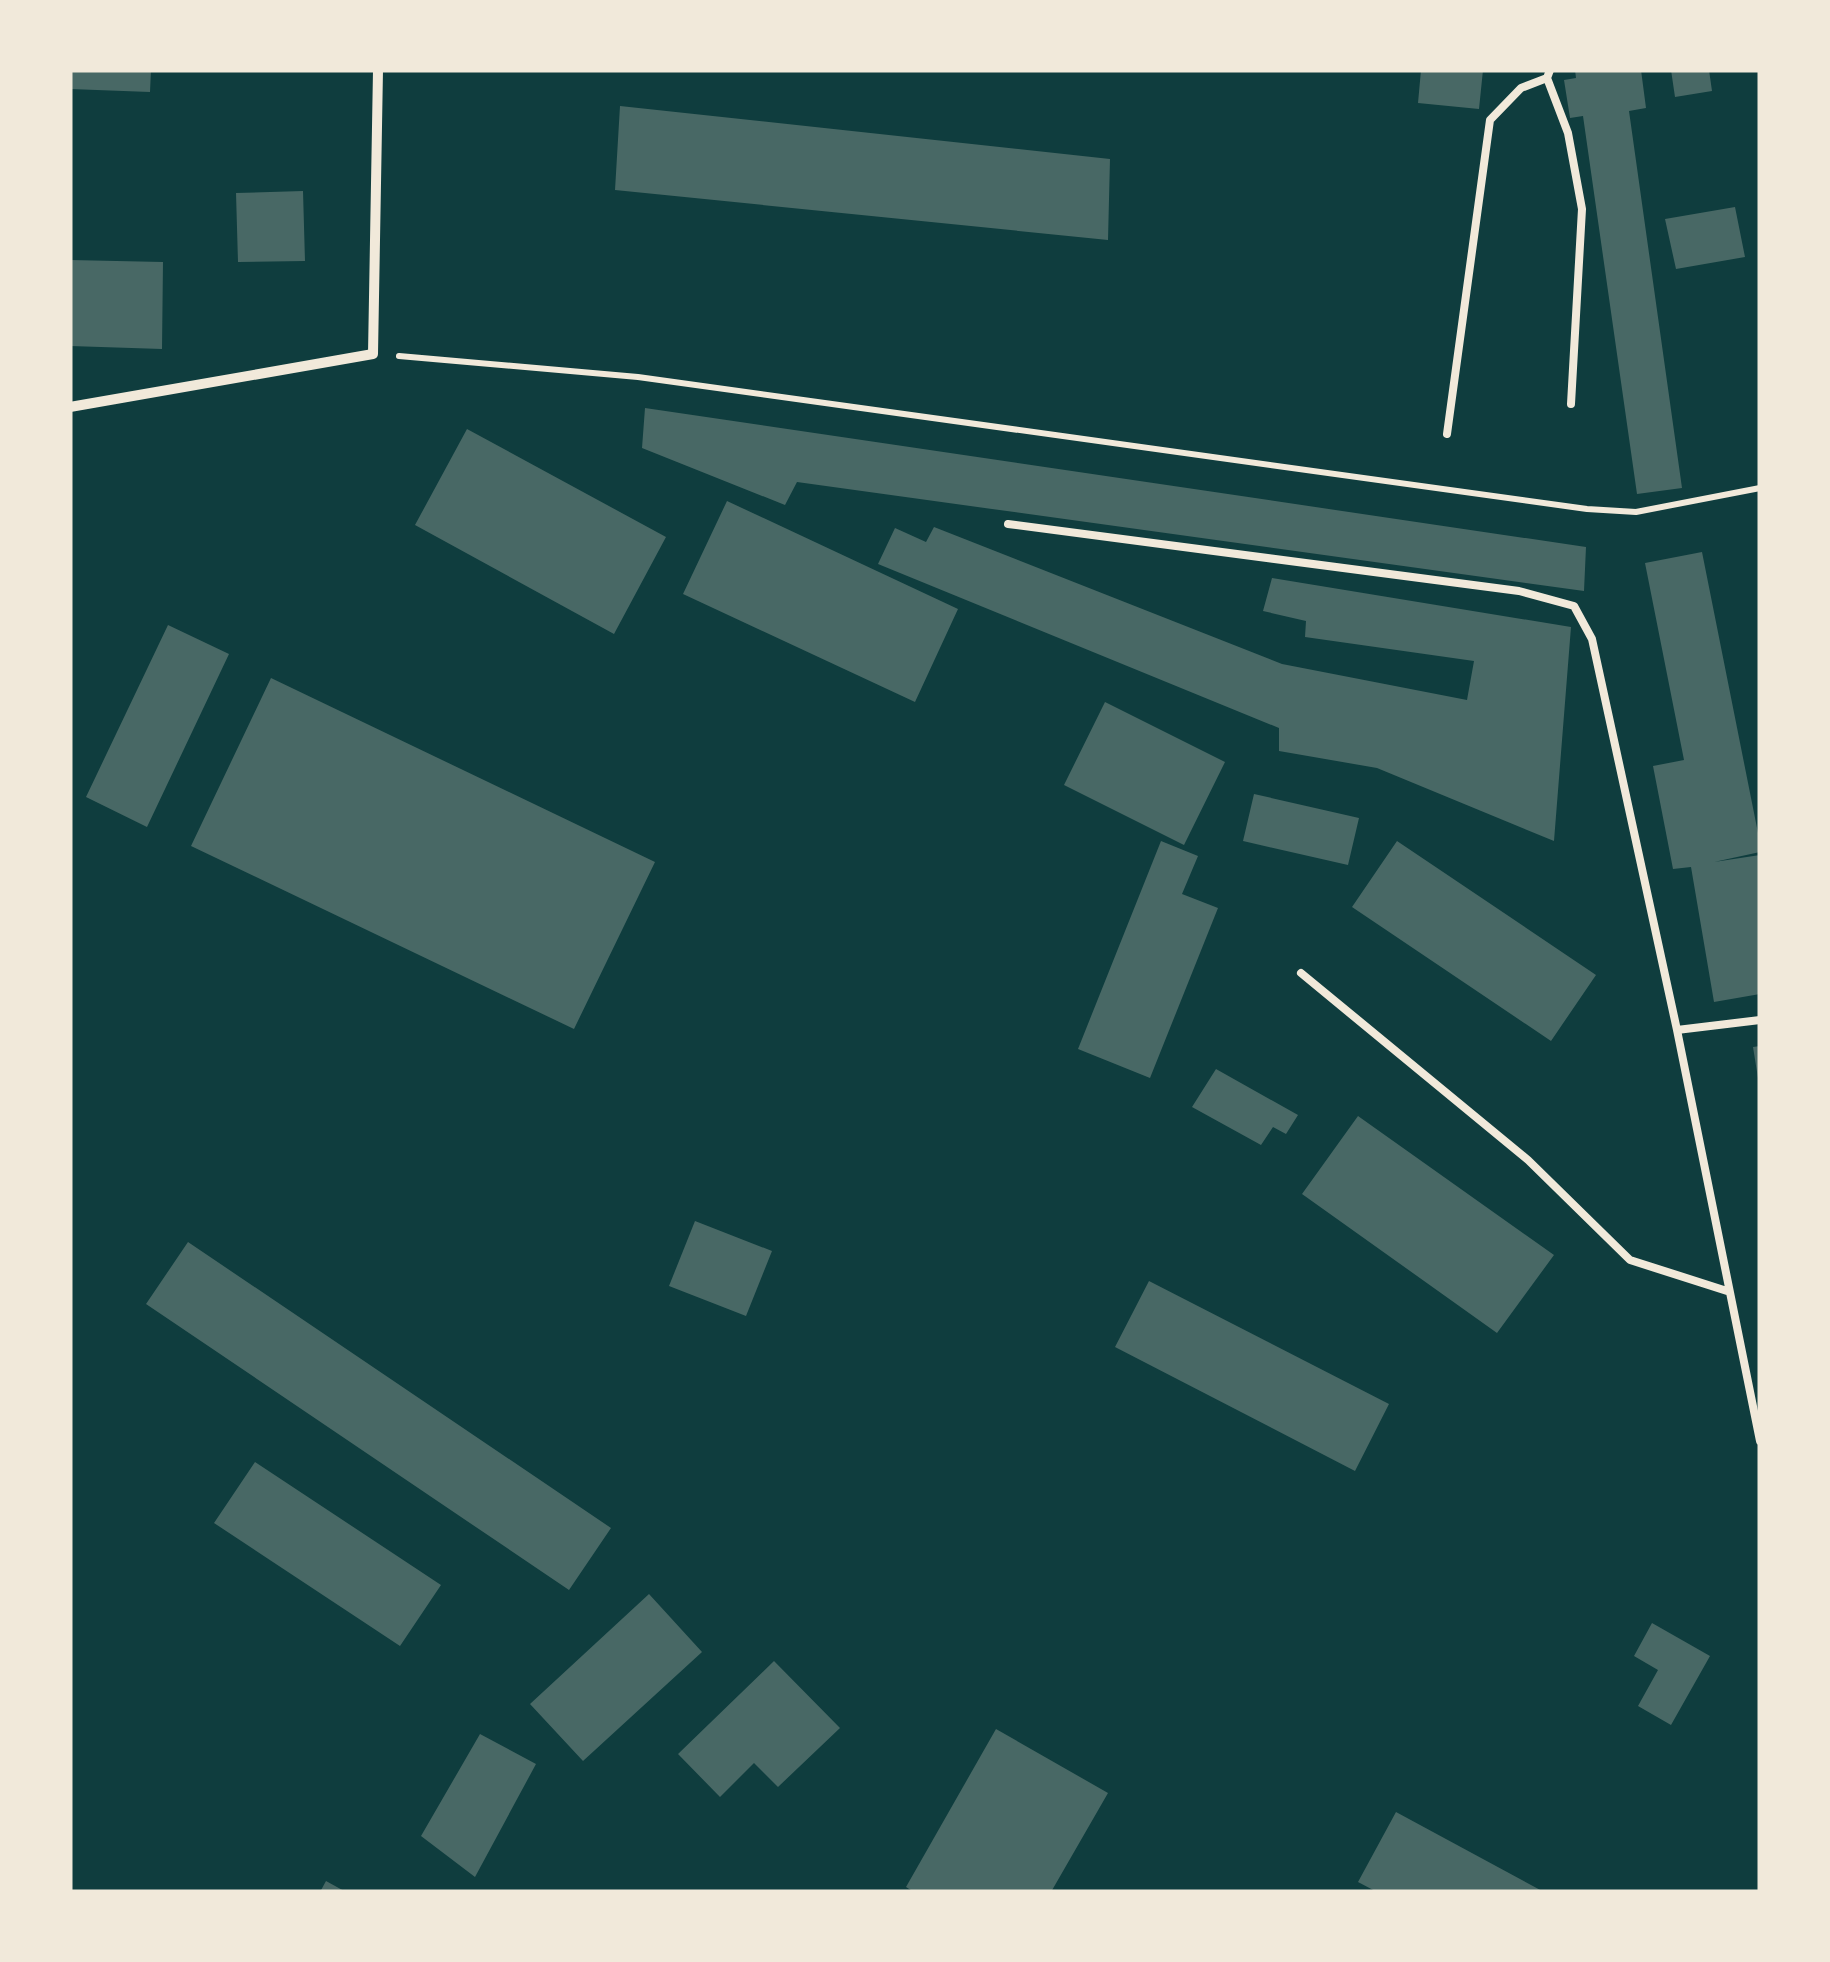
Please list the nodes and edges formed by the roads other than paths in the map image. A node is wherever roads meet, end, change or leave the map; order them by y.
1 (378, 70) edge
2 (1548, 74) edge
3 (1571, 404) dead end
4 (70, 408) edge
5 (1447, 434) dead end
6 (1008, 524) dead end
7 (1302, 973) dead end
8 (1760, 1020) edge
9 (1677, 1030) junction
10 (1727, 1291) junction
11 (1760, 1440) edge

1 - 4 street
2 - 3 lane
2 - 5 lane
6 - 9 lane
7 - 10 lane
8 - 9 lane
9 - 10 lane
10 - 11 lane

